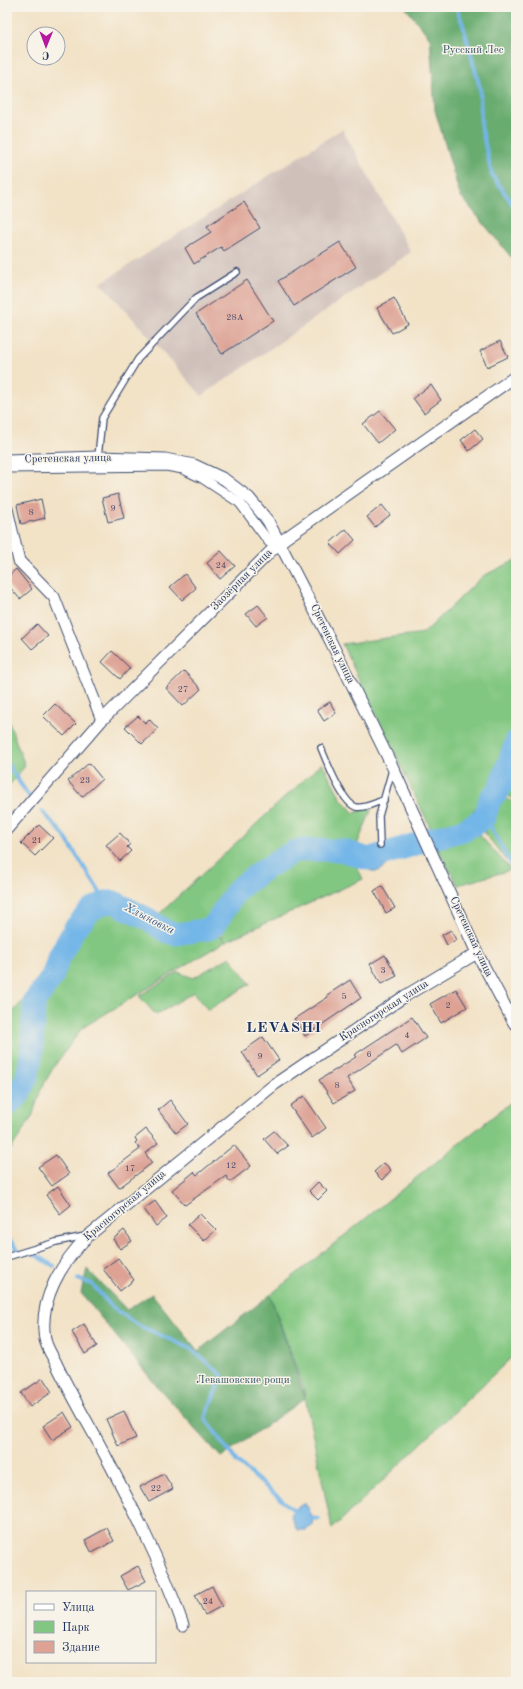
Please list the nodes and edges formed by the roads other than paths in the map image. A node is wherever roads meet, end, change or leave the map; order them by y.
1 (237, 272) dead end
2 (516, 376) edge
3 (98, 457) junction
4 (7, 460) edge
5 (7, 468) edge
6 (7, 509) edge
7 (269, 542) dead end
8 (280, 542) junction
9 (102, 720) junction
10 (321, 748) dead end
11 (393, 768) junction
12 (384, 800) junction
13 (7, 829) edge
14 (380, 845) dead end
15 (477, 953) junction
16 (514, 1023) dead end
17 (88, 1236) junction
18 (7, 1257) edge
19 (183, 1625) dead end

1 - 3 lane
2 - 8 street, Заозёрная улица
3 - 4 street, Сретенская улица
3 - 8 street, Сретенская улица
5 - 7 street
6 - 9 street
8 - 9 street, Заозёрная улица
8 - 11 street, Сретенская улица
9 - 13 street, Заозёрная улица
10 - 12 lane
11 - 12 lane
11 - 15 street, Сретенская улица
12 - 14 lane
15 - 16 street, Сретенская улица
15 - 17 street, Красногорская улица
17 - 18 lane
17 - 19 street, Красногорская улица

